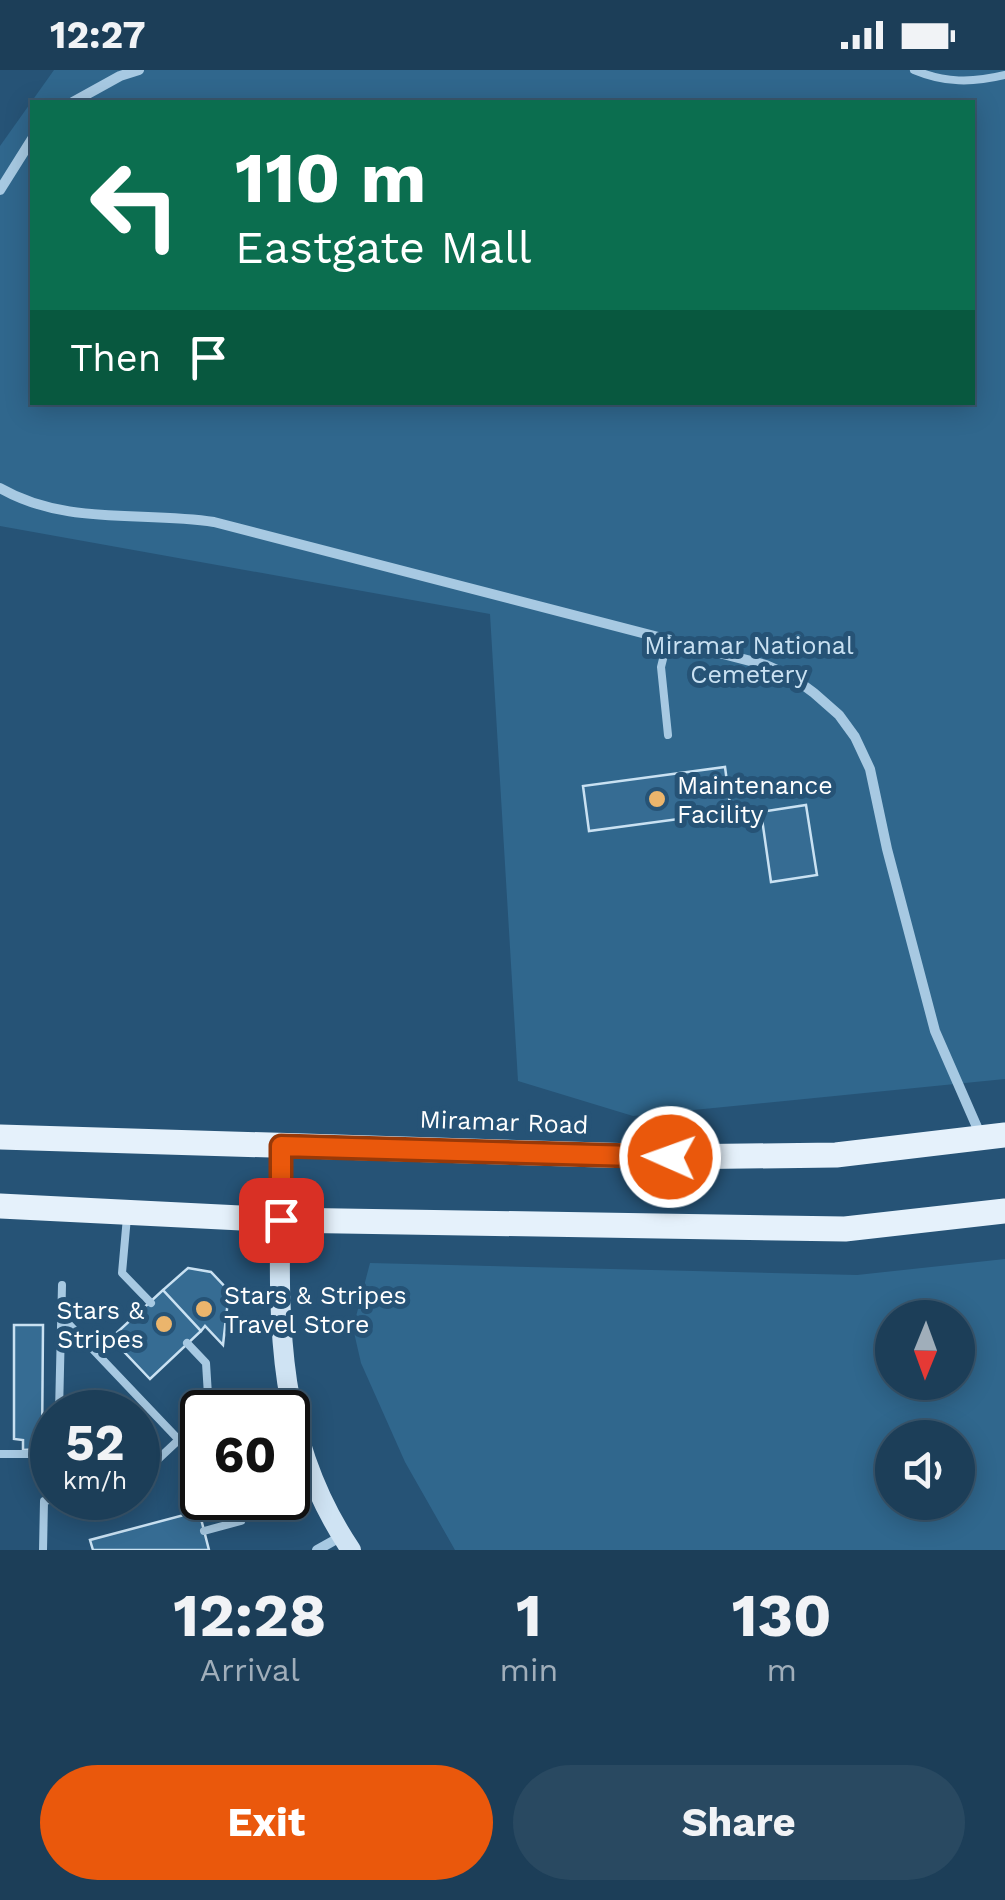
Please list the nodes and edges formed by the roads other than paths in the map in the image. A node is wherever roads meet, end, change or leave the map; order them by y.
1 (138, 70) edge
2 (914, 70) edge
3 (1005, 75) edge
4 (77, 100) edge
5 (30, 142) edge
6 (0, 190) edge
7 (0, 488) edge
8 (668, 640) junction
9 (668, 736) dead end
10 (993, 1136) edge
11 (0, 1137) edge
12 (281, 1146) junction
13 (0, 1206) edge
14 (1005, 1212) edge
15 (128, 1213) junction
16 (281, 1220) junction
17 (62, 1285) dead end
18 (150, 1304) dead end
19 (62, 1316) junction
20 (188, 1343) dead end
21 (60, 1390) edge
22 (208, 1390) edge
23 (287, 1390) edge
24 (178, 1440) joint
25 (0, 1454) edge
26 (30, 1454) edge
27 (160, 1457) edge
28 (310, 1470) edge
29 (44, 1520) edge
30 (241, 1520) edge
31 (204, 1531) dead end
32 (346, 1543) edge
33 (43, 1550) edge
34 (317, 1550) edge

1 - 4 street
2 - 3 lane
5 - 6 street
7 - 8 street
8 - 9 lane
8 - 10 street
10 - 12 main road, Miramar Road
11 - 12 main road, Miramar Road
12 - 16 main road
13 - 15 main road
14 - 16 main road
15 - 16 main road
15 - 18 lane
16 - 23 main road
17 - 19 lane
19 - 21 lane
19 - 24 lane
20 - 22 lane
24 - 27 lane
25 - 26 lane
28 - 32 main road
29 - 33 lane
30 - 31 lane
32 - 34 street

